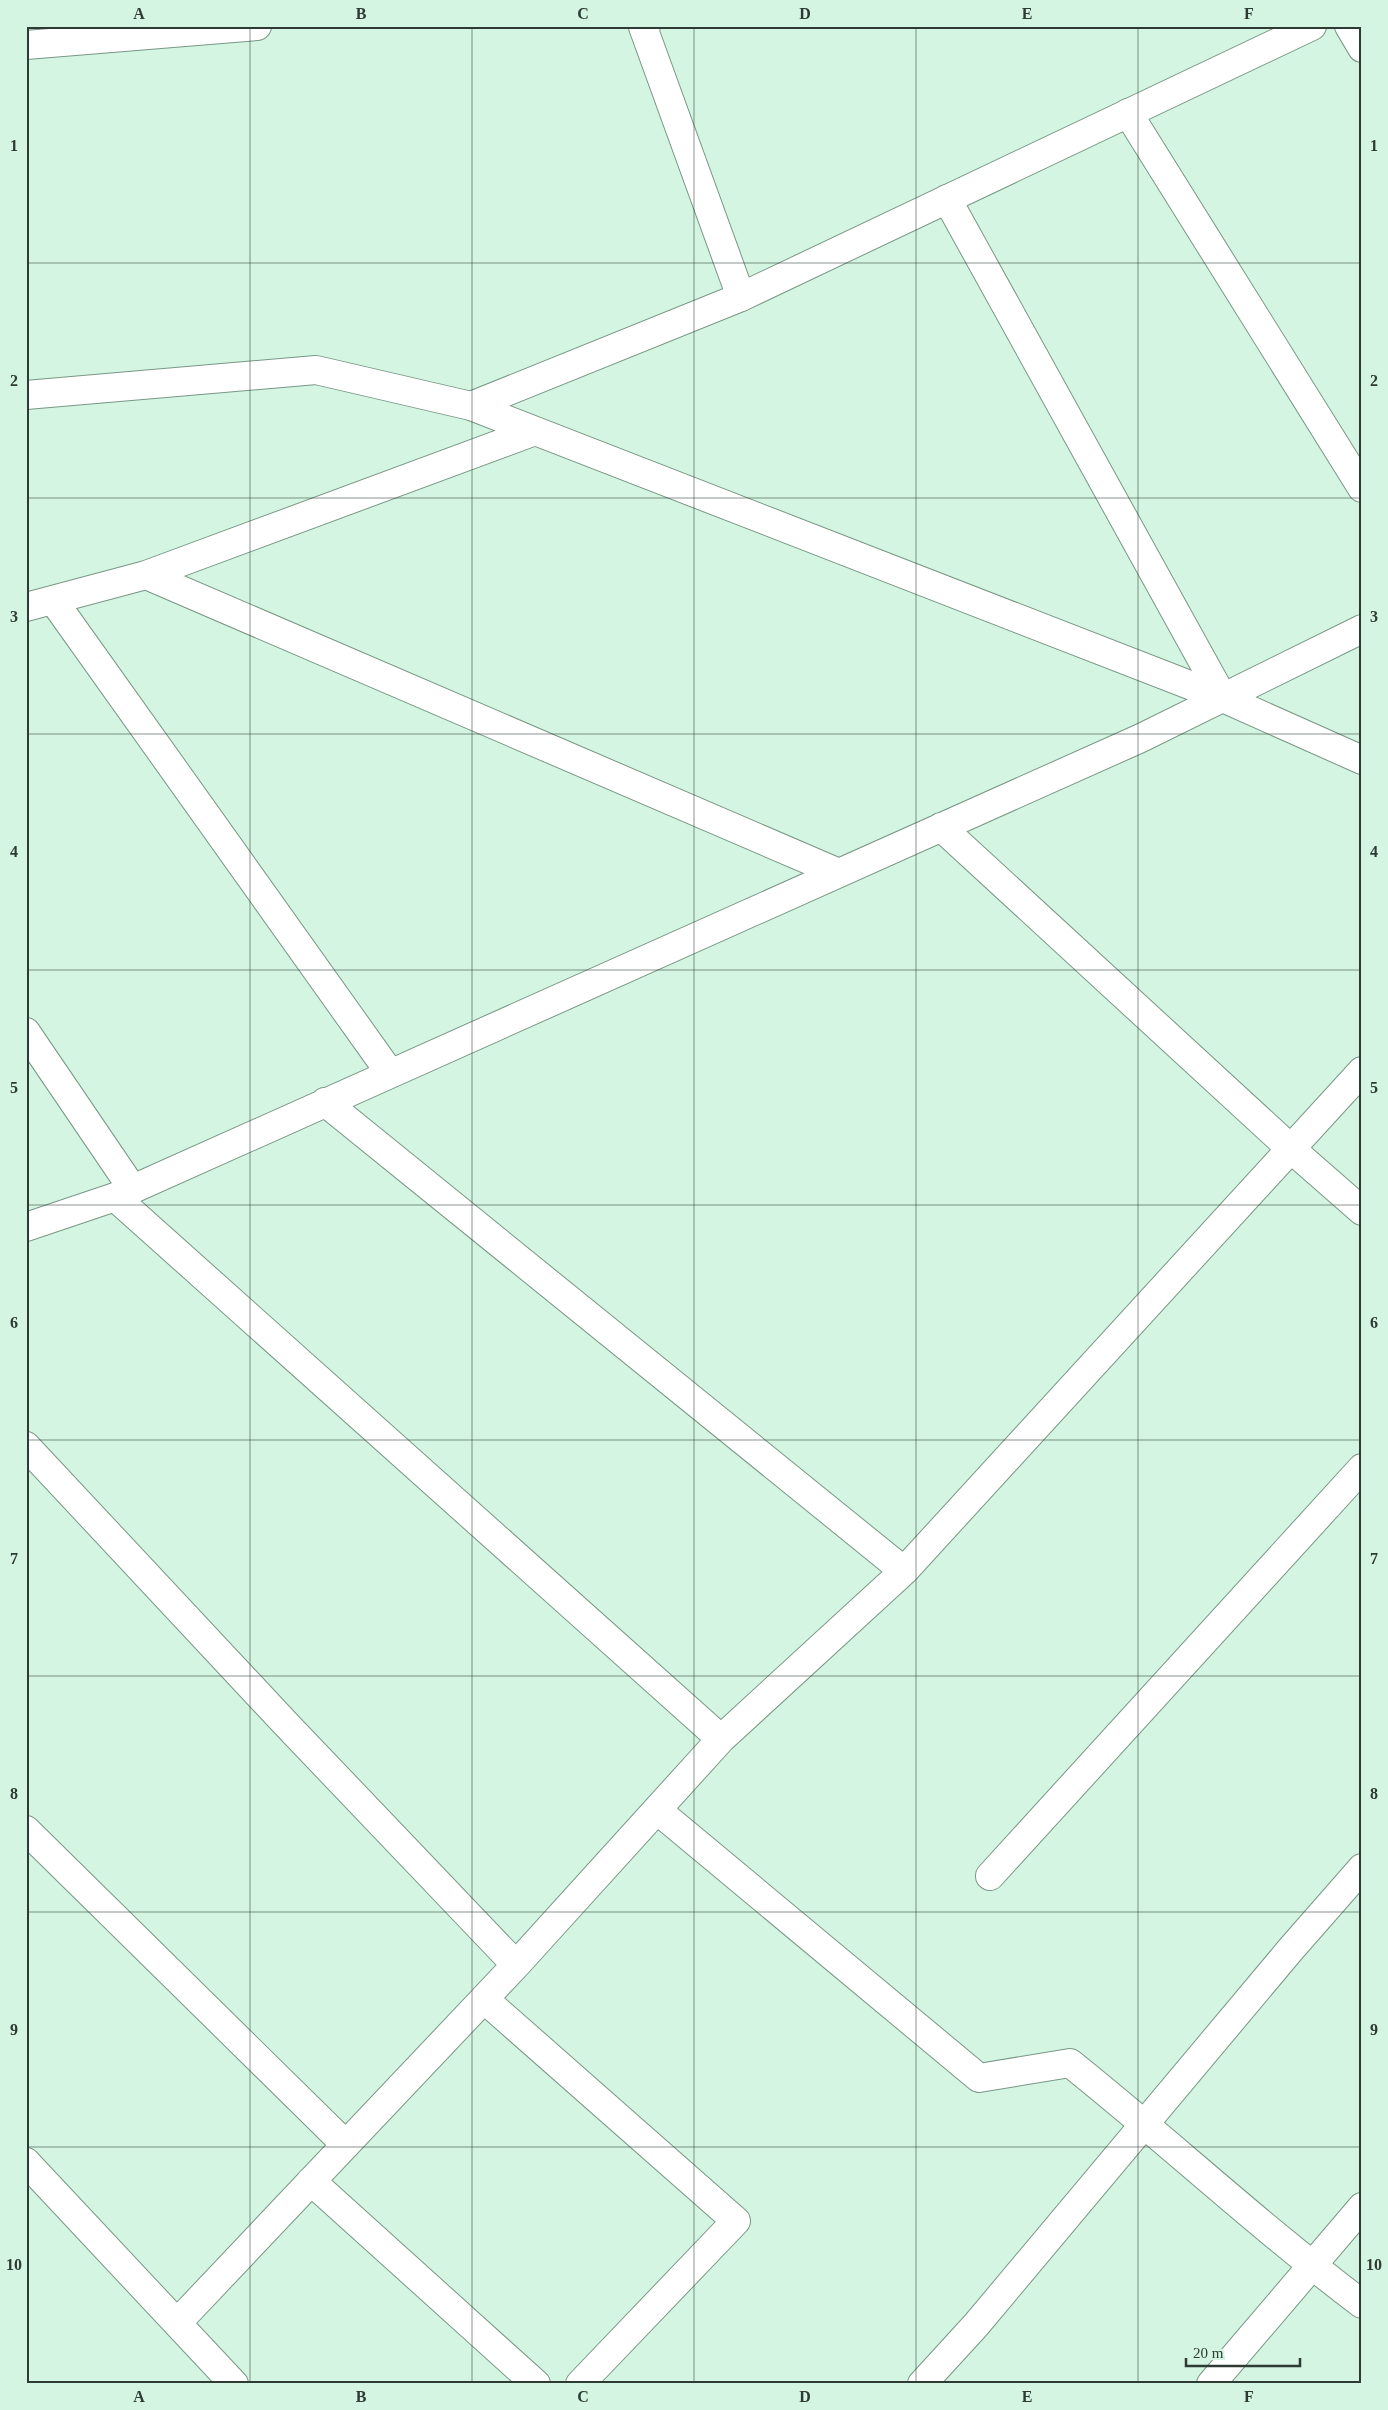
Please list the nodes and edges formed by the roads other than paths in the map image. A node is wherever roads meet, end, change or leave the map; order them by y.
1 (257, 26) edge
2 (646, 26) edge
3 (1312, 26) edge
4 (1349, 26) edge
5 (134, 31) edge
6 (26, 44) edge
7 (1362, 48) edge
8 (1128, 113) junction
9 (947, 199) junction
10 (741, 297) junction
11 (26, 395) edge
12 (472, 406) junction
13 (535, 431) junction
14 (1362, 488) edge
15 (146, 575) junction
16 (53, 600) junction
17 (26, 607) edge
18 (1362, 629) edge
19 (1223, 698) junction
20 (1362, 760) edge
21 (941, 827) junction
22 (839, 873) junction
23 (26, 1032) edge
24 (37, 1066) edge
25 (1362, 1070) edge
26 (390, 1073) junction
27 (325, 1102) junction
28 (1290, 1148) junction
29 (124, 1192) junction
30 (1362, 1211) edge
31 (26, 1228) edge
32 (26, 1446) edge
33 (1362, 1468) edge
34 (904, 1571) junction
35 (721, 1739) junction
36 (657, 1810) junction
37 (26, 1830) edge
38 (1362, 1868) edge
39 (990, 1876) dead end
40 (516, 1965) junction
41 (484, 1999) junction
42 (1146, 2123) junction
43 (345, 2144) junction
44 (26, 2162) edge
45 (311, 2181) junction
46 (1362, 2207) edge
47 (1311, 2266) junction
48 (1362, 2304) edge
49 (177, 2323) junction
50 (234, 2384) edge
51 (536, 2384) edge
52 (580, 2384) edge
53 (922, 2384) edge
54 (1210, 2384) edge

1 - 5 street
2 - 10 street
3 - 8 street
4 - 7 street
5 - 6 street
8 - 9 street
8 - 14 street
9 - 10 street
9 - 19 street
10 - 12 street
11 - 12 street
12 - 13 street
13 - 15 street
13 - 19 street
15 - 16 street
15 - 22 street
16 - 17 street
16 - 26 street
18 - 19 street
19 - 20 street
19 - 21 street
21 - 22 street
21 - 28 street
22 - 26 street
23 - 24 street
24 - 29 street
25 - 28 street
26 - 27 street
27 - 29 street
27 - 34 street
28 - 30 street
28 - 34 street
29 - 31 street
29 - 35 street
32 - 40 street
33 - 39 street
34 - 35 street
35 - 36 street
36 - 40 street
36 - 42 street
37 - 43 street
38 - 42 street
40 - 41 street
41 - 43 street
41 - 52 street
42 - 47 street
42 - 53 street
43 - 45 street
44 - 49 street
45 - 49 street
45 - 51 street
46 - 47 street
47 - 48 street
47 - 54 street
49 - 50 street

